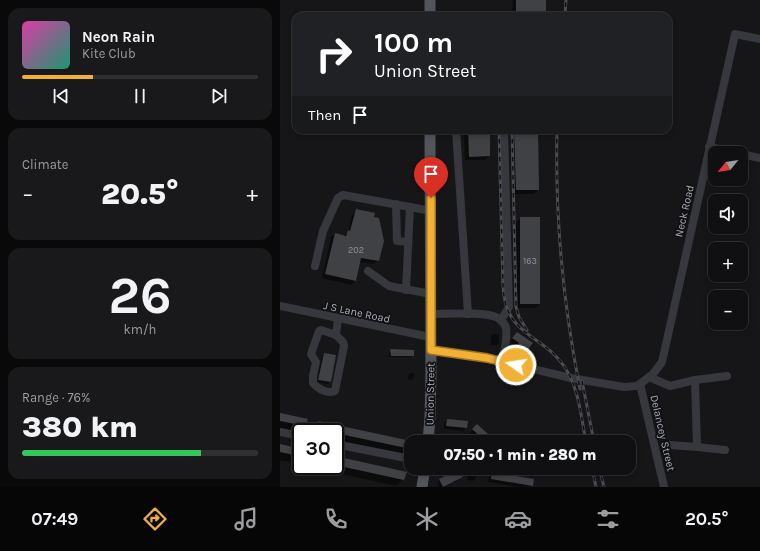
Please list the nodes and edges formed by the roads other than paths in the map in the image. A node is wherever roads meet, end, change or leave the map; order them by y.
1 (430, 0) edge
2 (430, 12) edge
3 (760, 39) edge
4 (430, 134) edge
5 (456, 134) edge
6 (504, 134) edge
7 (709, 146) edge
8 (708, 152) edge
9 (748, 155) edge
10 (760, 158) edge
11 (396, 204) junction
12 (410, 207) junction
13 (431, 211) junction
14 (408, 242) junction
15 (315, 266) dead end
16 (368, 271) dead end
17 (406, 290) junction
18 (431, 294) junction
19 (280, 306) edge
20 (430, 314) junction
21 (468, 314) junction
22 (338, 319) junction
23 (501, 320) junction
24 (336, 335) junction
25 (430, 337) junction
26 (431, 350) junction
27 (502, 362) junction
28 (727, 376) dead end
29 (649, 377) junction
30 (695, 380) junction
31 (640, 384) junction
32 (280, 432) edge
33 (292, 434) edge
34 (429, 435) edge
35 (670, 445) dead end
36 (344, 446) edge
37 (697, 447) junction
38 (725, 450) dead end
39 (404, 458) edge
40 (424, 475) edge
41 (422, 487) edge
42 (664, 487) edge

1 - 2 main road
3 - 7 street, Neck Road
4 - 13 main road, Union Street
5 - 21 street
6 - 23 street
8 - 29 street, Neck Road
9 - 10 street
11 - 12 street
11 - 14 street
11 - 15 street
12 - 13 street
12 - 14 street
13 - 18 main road, Union Street
14 - 17 street
16 - 17 street
17 - 18 street
18 - 20 main road, Union Street
19 - 22 street, J S Lane Road
20 - 21 street
20 - 25 main road, Union Street
21 - 23 street
22 - 24 street
22 - 25 street, J S Lane Road
23 - 27 street
24 - 24 street
25 - 26 main road, Union Street
26 - 27 street
26 - 34 main road, Union Street
27 - 31 street
28 - 30 street
29 - 30 street
29 - 31 street, Neck Road
30 - 37 street
31 - 42 street, Delancey Street
32 - 33 street
35 - 37 street
36 - 39 street
37 - 38 street
40 - 41 main road

